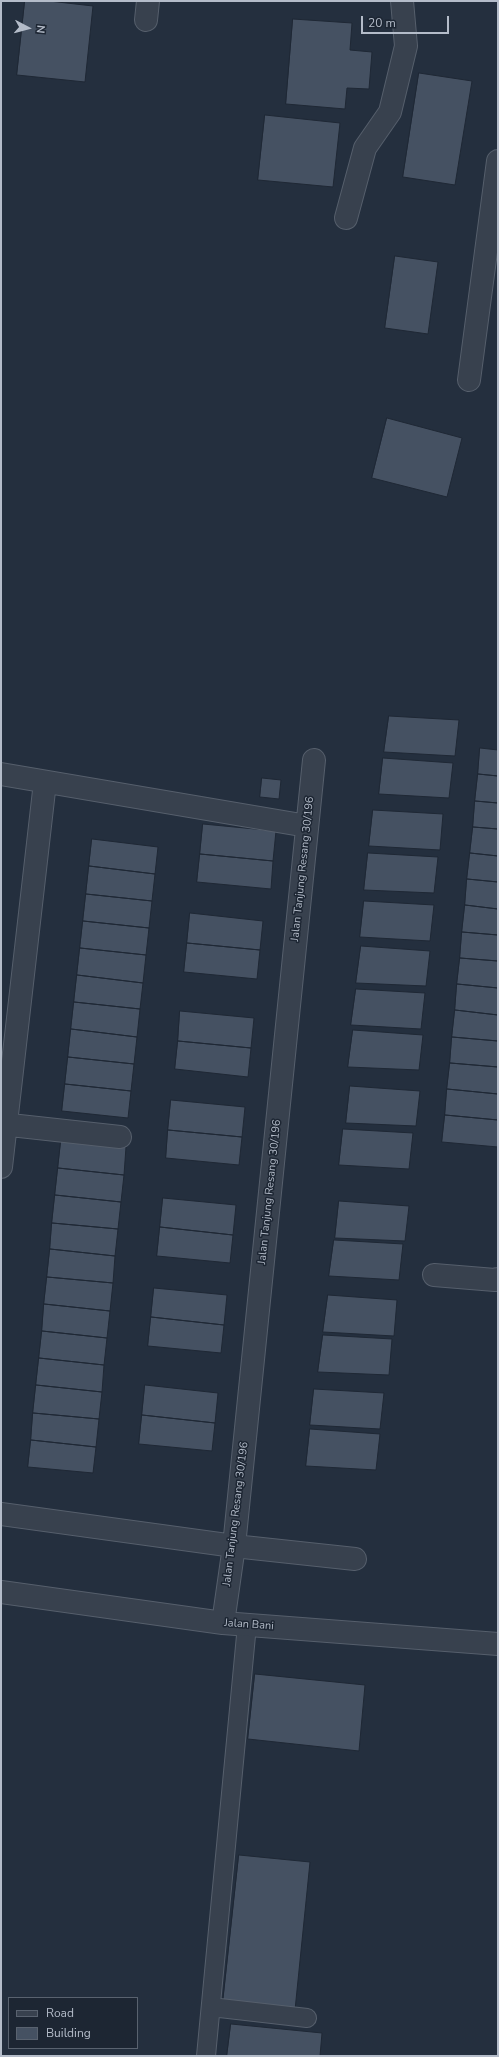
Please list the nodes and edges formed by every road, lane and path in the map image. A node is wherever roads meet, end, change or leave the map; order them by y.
1 (402, 1) edge
2 (498, 161) edge
3 (346, 218) dead end
4 (469, 380) dead end
5 (314, 760) dead end
6 (1, 774) edge
7 (45, 782) junction
8 (307, 826) junction
9 (3, 1124) edge
10 (120, 1137) dead end
11 (1, 1167) edge
12 (434, 1274) dead end
13 (498, 1279) edge
14 (1, 1514) edge
15 (234, 1546) junction
16 (355, 1559) dead end
17 (1, 1592) edge
18 (223, 1623) junction
19 (248, 1625) junction
20 (498, 1644) edge
21 (211, 2008) junction
22 (308, 2018) dead end
23 (206, 2056) edge

1 - 3 street
2 - 4 street
5 - 8 street, Jalan Tanjung Resang 30/196
6 - 7 street
7 - 8 street
7 - 9 street
8 - 15 street, Jalan Tanjung Resang 30/196
9 - 10 street
9 - 11 street
12 - 13 street
14 - 15 street
15 - 16 street
15 - 18 street, Jalan Tanjung Resang 30/196
17 - 18 street, Jalan Bani
18 - 19 street, Jalan Bani
19 - 20 street, Jalan Bani
19 - 21 lane
21 - 22 lane
21 - 23 lane

